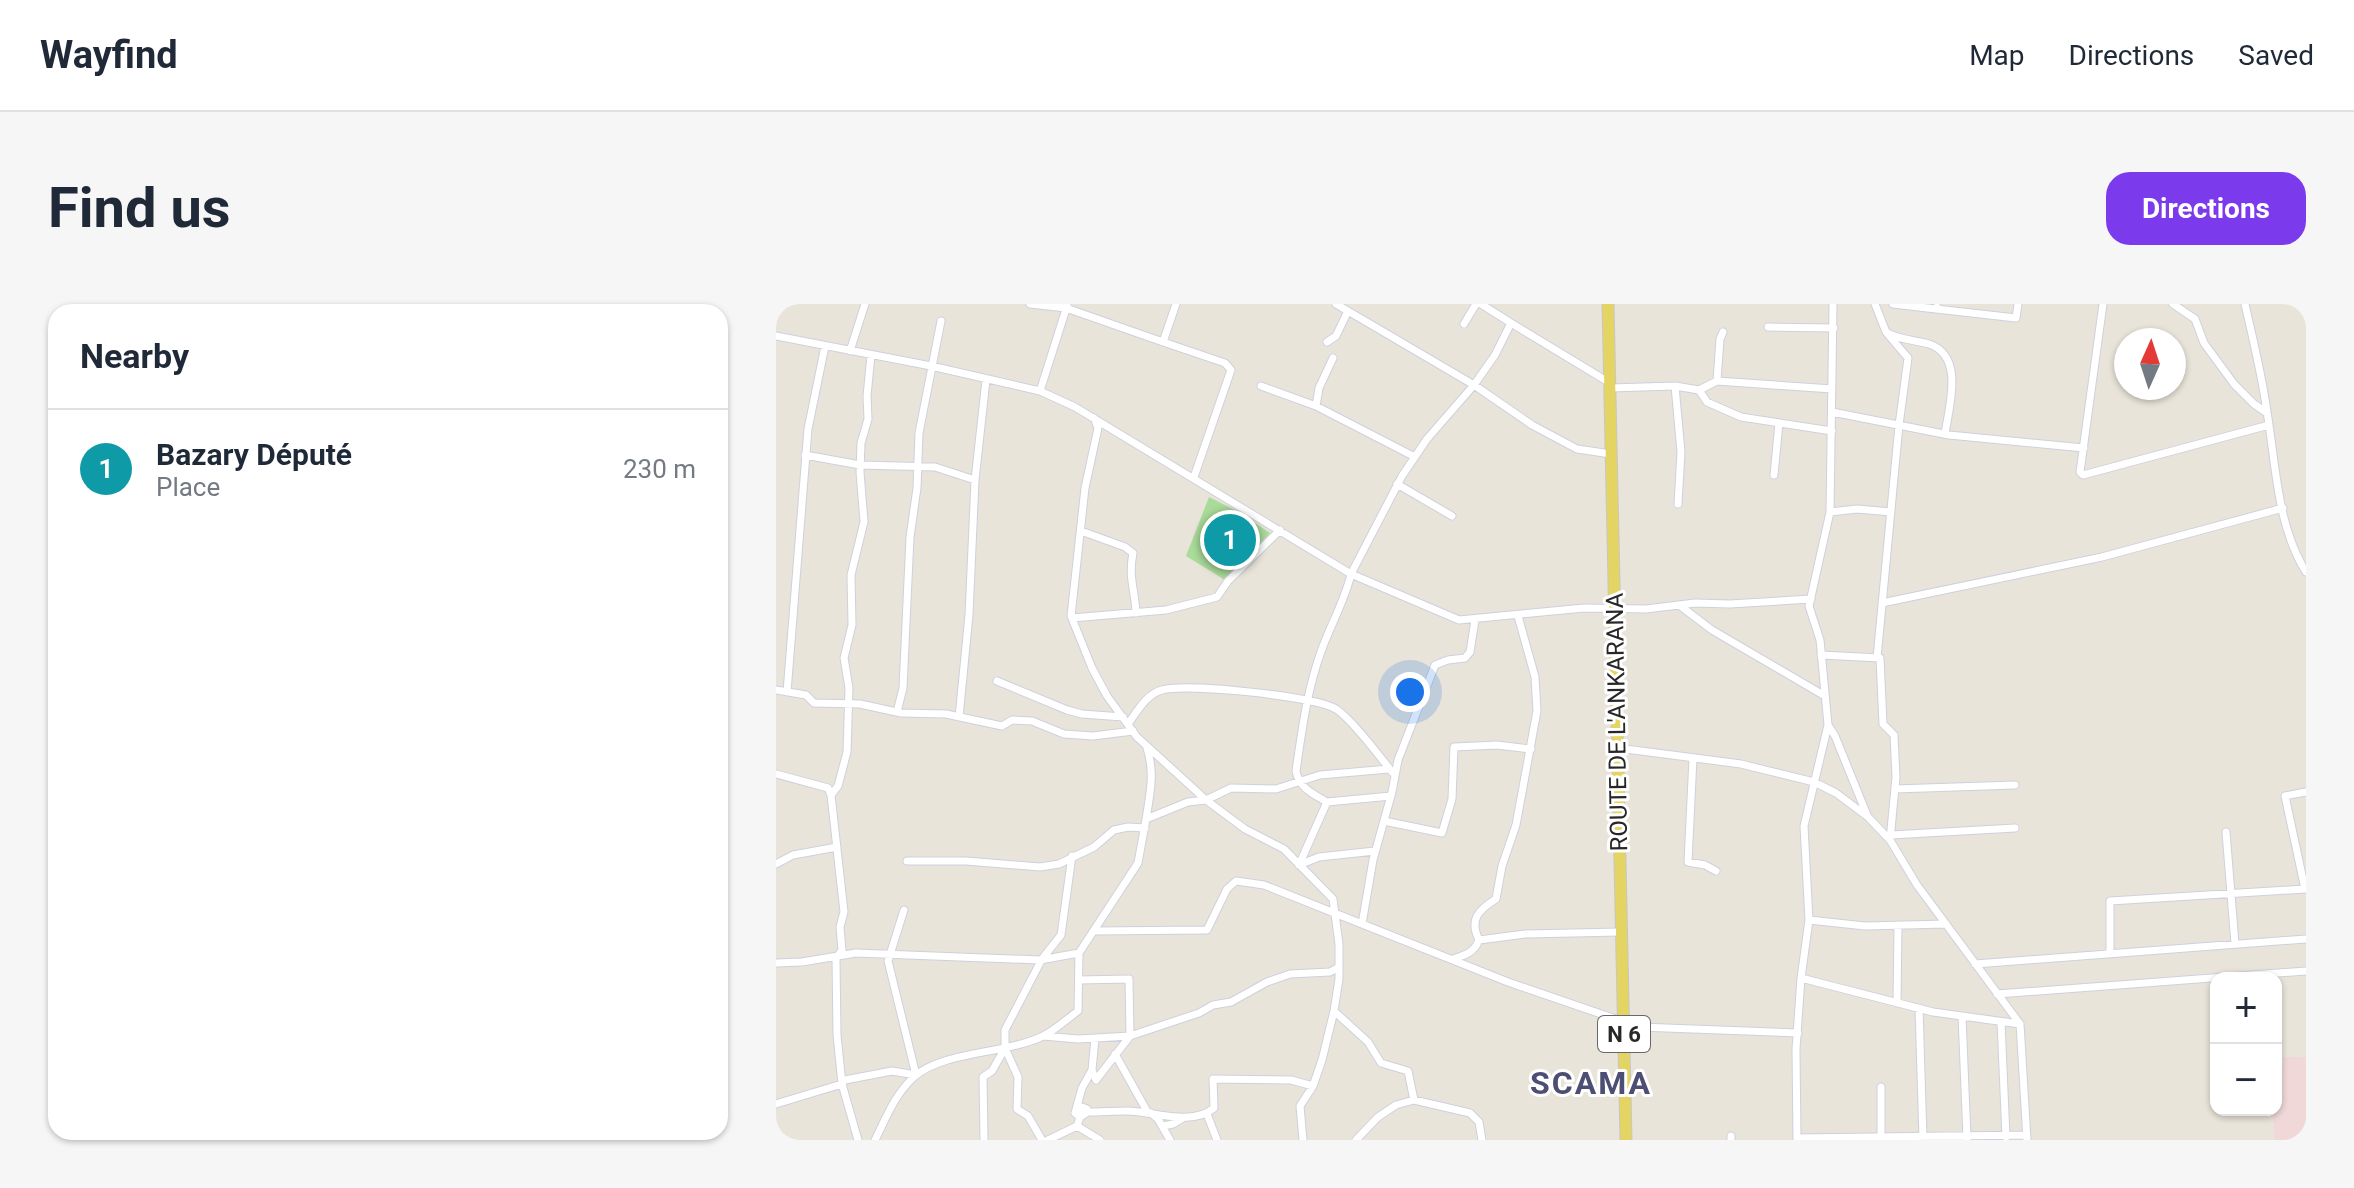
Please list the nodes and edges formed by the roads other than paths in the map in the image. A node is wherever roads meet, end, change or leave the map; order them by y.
1 (865, 304) edge
2 (1030, 304) edge
3 (1176, 304) edge
4 (1336, 304) edge
5 (1479, 304) edge
6 (1608, 304) edge
7 (1833, 304) edge
8 (1875, 304) edge
9 (1893, 304) edge
10 (2018, 304) edge
11 (2103, 304) edge
12 (2173, 304) edge
13 (2246, 304) edge
14 (1067, 306) edge
15 (1937, 306) edge
16 (1348, 311) junction
17 (941, 321) dead end
18 (1511, 323) junction
19 (1464, 324) dead end
20 (1768, 327) dead end
21 (1834, 328) junction
22 (1723, 332) dead end
23 (1886, 332) junction
24 (776, 336) edge
25 (1163, 342) junction
26 (1327, 342) dead end
27 (825, 346) junction
28 (850, 351) junction
29 (871, 355) junction
30 (1333, 358) dead end
31 (931, 366) junction
32 (986, 380) junction
33 (1717, 381) junction
34 (1474, 385) junction
35 (1261, 386) dead end
36 (1610, 386) junction
37 (1675, 386) junction
38 (1832, 389) junction
39 (1699, 390) junction
40 (1040, 391) junction
41 (1316, 406) junction
42 (1832, 412) junction
43 (2267, 413) junction
44 (1094, 418) junction
45 (1779, 423) junction
46 (1899, 425) junction
47 (2269, 425) junction
48 (1832, 431) junction
49 (1945, 434) junction
50 (2084, 448) junction
51 (1611, 454) junction
52 (805, 455) junction
53 (1415, 457) junction
54 (860, 465) junction
55 (917, 467) junction
56 (1774, 475) dead end
57 (1194, 477) junction
58 (975, 480) junction
59 (1397, 484) junction
60 (1678, 504) dead end
61 (2283, 508) junction
62 (1830, 512) junction
63 (1891, 512) junction
64 (1452, 516) dead end
65 (1280, 530) junction
66 (1081, 531) junction
67 (2306, 572) edge
68 (1351, 574) junction
69 (1811, 599) junction
70 (1882, 603) junction
71 (1679, 605) junction
72 (1615, 607) junction
73 (1136, 613) junction
74 (1518, 616) junction
75 (1072, 618) junction
76 (1475, 620) junction
77 (1821, 655) junction
78 (1877, 658) junction
79 (997, 681) dead end
80 (776, 690) edge
81 (787, 692) junction
82 (1825, 696) junction
83 (1306, 701) junction
84 (848, 704) junction
85 (897, 712) junction
86 (959, 717) junction
87 (1128, 724) junction
88 (1828, 725) junction
89 (1147, 745) junction
90 (1618, 748) junction
91 (1531, 749) junction
92 (1693, 758) junction
93 (1392, 772) junction
94 (776, 774) edge
95 (1300, 782) junction
96 (1814, 782) junction
97 (2015, 785) dead end
98 (1895, 789) junction
99 (2306, 792) edge
100 (831, 795) junction
101 (1391, 796) junction
102 (1206, 800) junction
103 (1327, 802) junction
104 (1868, 817) junction
105 (1384, 821) junction
106 (1145, 823) junction
107 (2015, 828) dead end
108 (2226, 832) dead end
109 (1891, 837) junction
110 (837, 847) junction
111 (1375, 851) junction
112 (1072, 856) junction
113 (907, 861) dead end
114 (776, 864) edge
115 (1299, 865) junction
116 (1716, 871) dead end
117 (2231, 894) junction
118 (904, 910) dead end
119 (1335, 913) junction
120 (1809, 920) junction
121 (1362, 924) junction
122 (1946, 924) junction
123 (1898, 925) junction
124 (1094, 931) junction
125 (1621, 932) junction
126 (2306, 939) edge
127 (1479, 940) junction
128 (2235, 944) junction
129 (1079, 953) junction
130 (2110, 953) junction
131 (890, 954) junction
132 (836, 958) junction
133 (1042, 959) junction
134 (1453, 959) junction
135 (776, 963) edge
136 (1975, 964) junction
137 (1339, 967) junction
138 (2306, 971) edge
139 (1801, 978) junction
140 (1079, 980) junction
141 (1997, 994) junction
142 (1897, 1003) junction
143 (1919, 1008) junction
144 (1334, 1011) junction
145 (1962, 1016) junction
146 (2001, 1022) junction
147 (1623, 1023) junction
148 (2020, 1024) junction
149 (1798, 1033) junction
150 (1043, 1036) junction
151 (1130, 1036) junction
152 (1095, 1038) junction
153 (1005, 1048) junction
154 (1115, 1054) junction
155 (1092, 1070) junction
156 (916, 1075) junction
157 (842, 1084) junction
158 (1313, 1086) junction
159 (1881, 1087) dead end
160 (1414, 1100) junction
161 (776, 1104) edge
162 (1149, 1113) junction
163 (1207, 1114) junction
164 (1080, 1117) junction
165 (1183, 1118) junction
166 (1173, 1124) junction
167 (1163, 1126) junction
168 (2006, 1137) junction
169 (1170, 1138) edge
170 (1923, 1138) edge
171 (1966, 1138) edge
172 (2026, 1138) edge
173 (1797, 1139) edge
174 (1881, 1139) edge
175 (858, 1140) edge
176 (875, 1140) edge
177 (984, 1140) edge
178 (1045, 1140) edge
179 (1100, 1140) edge
180 (1217, 1140) edge
181 (1303, 1140) edge
182 (1356, 1140) edge
183 (1482, 1140) edge
184 (1626, 1140) edge

1 - 28 street
2 - 14 street
3 - 25 street
4 - 16 street
5 - 18 street
5 - 19 street
6 - 36 main road, ROUTE DE L'ANKARANA / N 6
7 - 21 street
8 - 23 street
9 - 15 street
10 - 15 street
11 - 50 street
12 - 43 street
13 - 43 street
14 - 25 street
14 - 40 street
16 - 26 street
16 - 34 street
17 - 31 street
18 - 34 street
18 - 36 street
20 - 21 street
21 - 38 street
22 - 33 street
23 - 46 street
23 - 49 street
24 - 27 street
25 - 57 street
27 - 28 street
27 - 52 street
28 - 29 street
29 - 31 street
29 - 54 street
30 - 41 street
31 - 32 street
31 - 55 street
32 - 40 street
32 - 58 street
33 - 38 street
33 - 39 street
34 - 51 street
34 - 53 street
35 - 41 street
36 - 37 street
36 - 51 main road, ROUTE DE L'ANKARANA / N 6
37 - 39 street
37 - 60 street
38 - 42 street
39 - 45 street
40 - 44 street
41 - 53 street
42 - 46 street
42 - 48 street
43 - 47 street
44 - 57 street
44 - 66 street
45 - 48 street
45 - 56 street
46 - 49 street
46 - 63 street
47 - 50 street
47 - 61 street
48 - 62 street
49 - 50 street
51 - 72 main road, ROUTE DE L'ANKARANA / N 6
52 - 54 street
52 - 81 street
53 - 59 street
54 - 55 street
54 - 84 street
55 - 58 street
55 - 85 street
57 - 65 street
58 - 86 street
59 - 64 street
59 - 68 street
61 - 67 street
61 - 70 street
62 - 63 street
62 - 69 street
63 - 70 street
65 - 68 street
65 - 73 street
66 - 73 street
66 - 75 street
68 - 76 street
68 - 83 street
69 - 71 street
69 - 77 street
70 - 78 street
71 - 72 street
71 - 82 street
72 - 74 street
72 - 90 main road, ROUTE DE L'ANKARANA / N 6
73 - 75 street
74 - 76 street
74 - 91 street
75 - 87 street
76 - 93 street
77 - 78 street
77 - 82 street
78 - 98 street
79 - 87 street
80 - 81 street
81 - 84 street
82 - 88 street
83 - 87 street
83 - 93 street
83 - 95 street
84 - 85 street
84 - 100 street
85 - 86 street
86 - 87 street
87 - 89 street
88 - 96 street
88 - 104 street
89 - 102 street
89 - 106 street
90 - 92 street
90 - 125 main road, ROUTE DE L'ANKARANA / N 6
91 - 105 street
91 - 127 street
92 - 96 street
92 - 116 street
93 - 95 street
93 - 101 street
94 - 100 street
95 - 102 street
95 - 103 street
96 - 104 street
96 - 120 street
97 - 98 street
98 - 109 street
99 - 117 street
100 - 110 street
101 - 103 street
101 - 105 street
102 - 106 street
102 - 115 street
103 - 115 street
104 - 109 street
105 - 111 street
106 - 112 street
106 - 124 street
107 - 109 street
108 - 117 street
109 - 122 street
110 - 114 street
110 - 132 street
111 - 115 street
111 - 121 street
112 - 113 street
112 - 133 street
115 - 119 street
117 - 128 street
117 - 130 street
118 - 131 street
119 - 121 street
119 - 124 street
119 - 137 street
120 - 123 street
120 - 139 street
121 - 134 street
122 - 123 street
122 - 136 street
123 - 142 street
124 - 129 street
125 - 127 street
125 - 147 main road, ROUTE DE L'ANKARANA / N 6
126 - 128 street
127 - 134 street
128 - 130 street
129 - 133 street
129 - 140 street
130 - 136 street
131 - 132 street
131 - 133 street
131 - 156 street
132 - 135 street
132 - 157 street
133 - 153 street
134 - 147 street
136 - 141 street
137 - 144 street
137 - 151 street
138 - 141 street
139 - 142 street
139 - 149 street
140 - 150 street
140 - 151 street
141 - 148 street
142 - 143 street
143 - 145 street
143 - 170 street
144 - 158 street
144 - 160 street
145 - 146 street
145 - 171 street
146 - 148 street
146 - 168 street
147 - 149 street
147 - 184 main road, ROUTE DE L'ANKARANA / N 6
148 - 172 street
149 - 173 street
150 - 152 street
150 - 153 street
151 - 152 street
151 - 154 street
152 - 155 street
153 - 156 street
153 - 177 street
153 - 178 street
154 - 155 street
154 - 162 street
155 - 164 street
156 - 157 street
156 - 176 street
157 - 161 street
157 - 175 street
158 - 163 street
158 - 181 street
159 - 174 street
160 - 182 street
160 - 183 street
162 - 164 street
162 - 165 street
162 - 167 street
163 - 165 street
163 - 180 street
164 - 178 street
164 - 179 street
165 - 166 street
166 - 167 street
166 - 169 street
167 - 169 street
168 - 171 street
168 - 172 street
170 - 171 street
170 - 174 street
173 - 174 street

